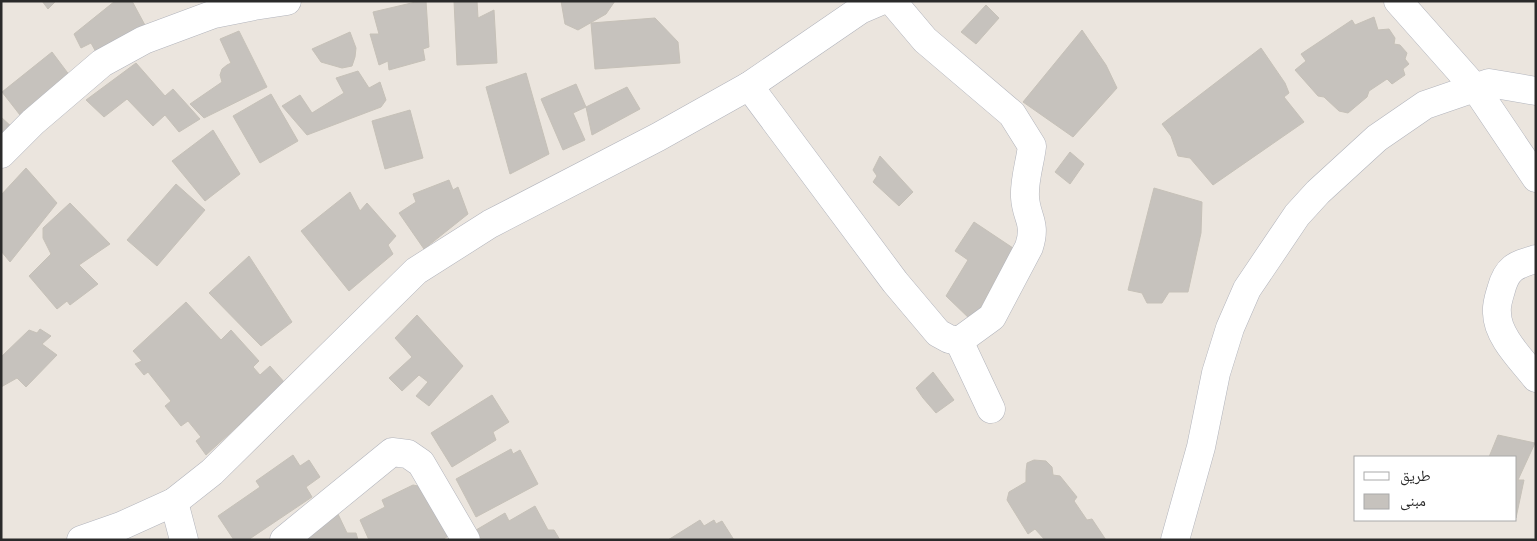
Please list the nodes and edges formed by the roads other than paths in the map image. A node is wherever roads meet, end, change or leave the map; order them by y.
1 (287, 1) edge
2 (892, 1) edge
3 (1398, 1) edge
4 (869, 4) edge
5 (749, 86) junction
6 (1476, 89) junction
7 (1536, 91) edge
8 (1, 154) edge
9 (1536, 178) edge
10 (1536, 258) edge
11 (959, 341) junction
12 (1536, 378) edge
13 (991, 409) dead end
14 (174, 502) junction
15 (81, 540) edge
16 (184, 540) edge
17 (284, 540) edge
18 (466, 540) edge
19 (1175, 540) edge

1 - 8 street
2 - 11 street
3 - 6 street
4 - 5 street
5 - 11 street
5 - 14 street
6 - 7 street
6 - 9 street
6 - 19 street
10 - 12 street
11 - 13 street
14 - 15 street
14 - 16 street
17 - 18 street

